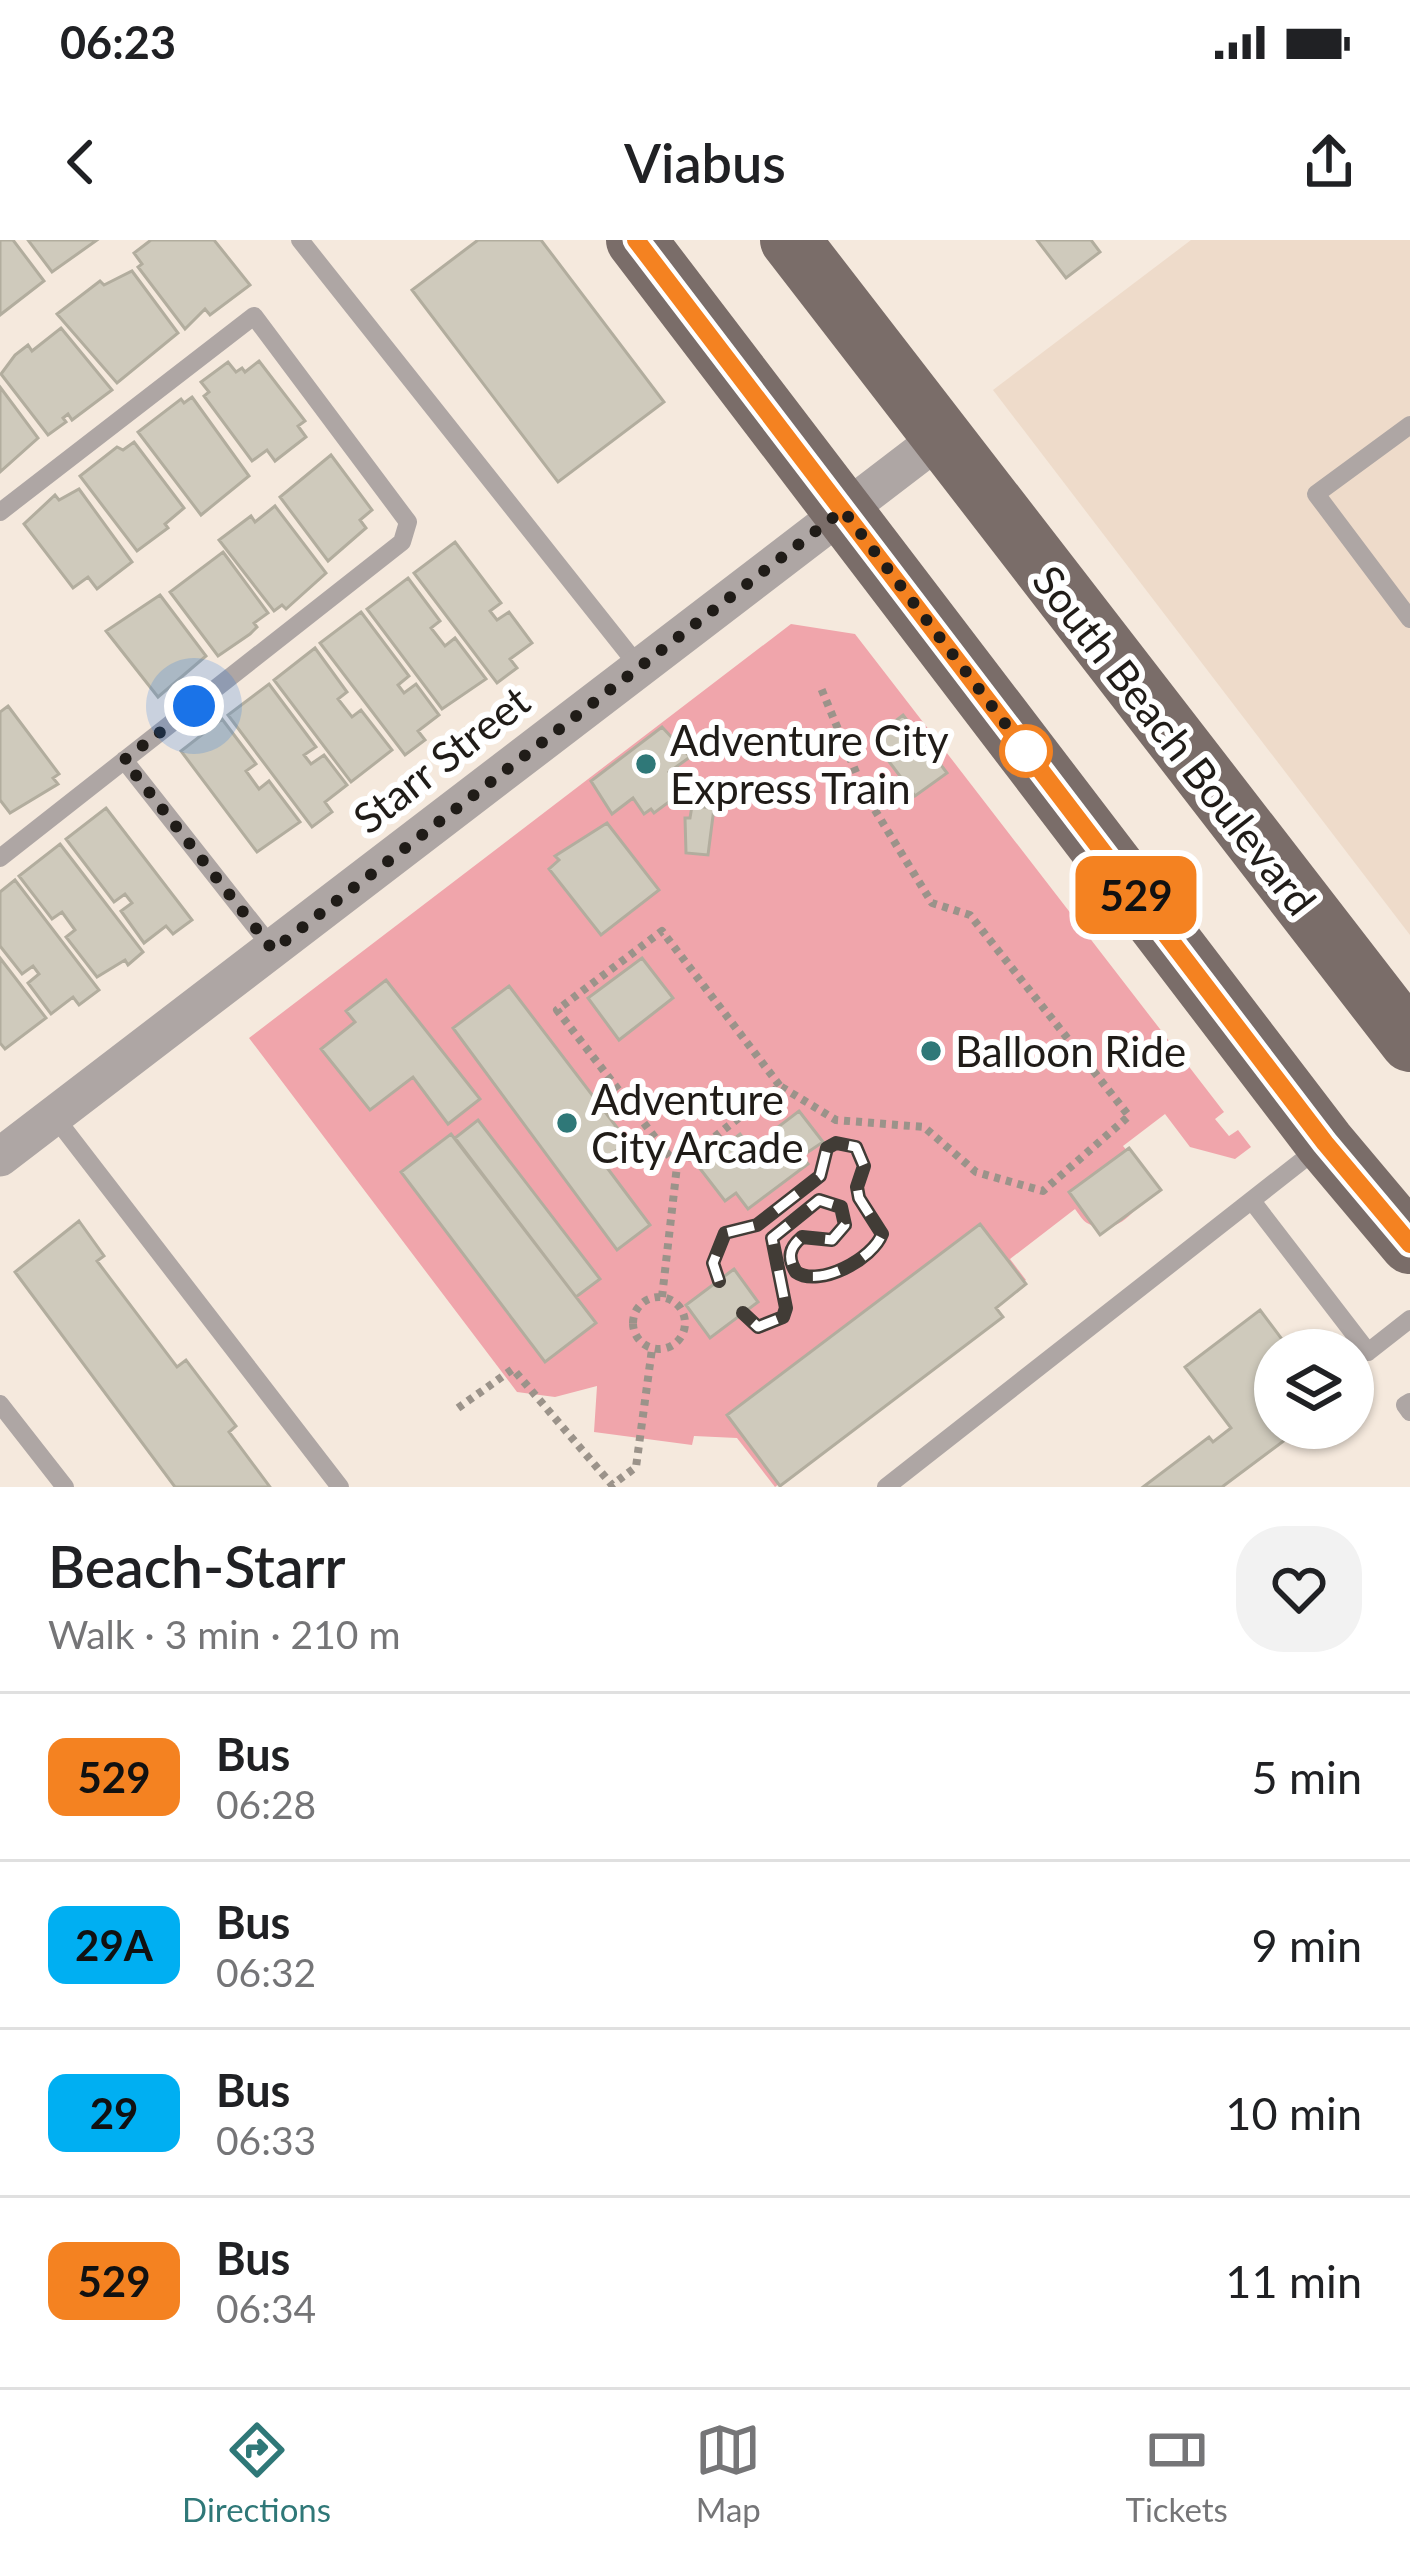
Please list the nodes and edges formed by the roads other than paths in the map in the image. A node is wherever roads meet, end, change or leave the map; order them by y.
1 (300, 240) edge
2 (636, 240) edge
3 (790, 240) edge
4 (1410, 425) edge
5 (941, 437) junction
6 (843, 510) junction
7 (0, 512) edge
8 (1410, 619) edge
9 (638, 667) junction
10 (124, 760) junction
11 (0, 858) edge
12 (273, 950) junction
13 (1410, 1042) edge
14 (54, 1116) junction
15 (1325, 1143) junction
16 (0, 1157) edge
17 (1252, 1201) junction
18 (1410, 1244) edge
19 (1410, 1319) edge
20 (1410, 1402) edge
21 (0, 1404) edge
22 (1410, 1412) edge
23 (65, 1487) edge
24 (340, 1487) edge
25 (886, 1487) edge

1 - 9 lane
2 - 6 main road
3 - 5 main road, South Beach Boulevard
4 - 8 lane
5 - 6 street, Starr Street
5 - 13 main road, South Beach Boulevard
6 - 9 street, Starr Street
6 - 15 main road
7 - 10 lane
9 - 12 street, Starr Street
10 - 11 lane
10 - 12 lane
12 - 14 street, Starr Street
14 - 16 street, Starr Street
14 - 24 lane
15 - 17 lane
15 - 18 main road
17 - 19 lane
17 - 25 lane
20 - 22 lane
21 - 23 lane

